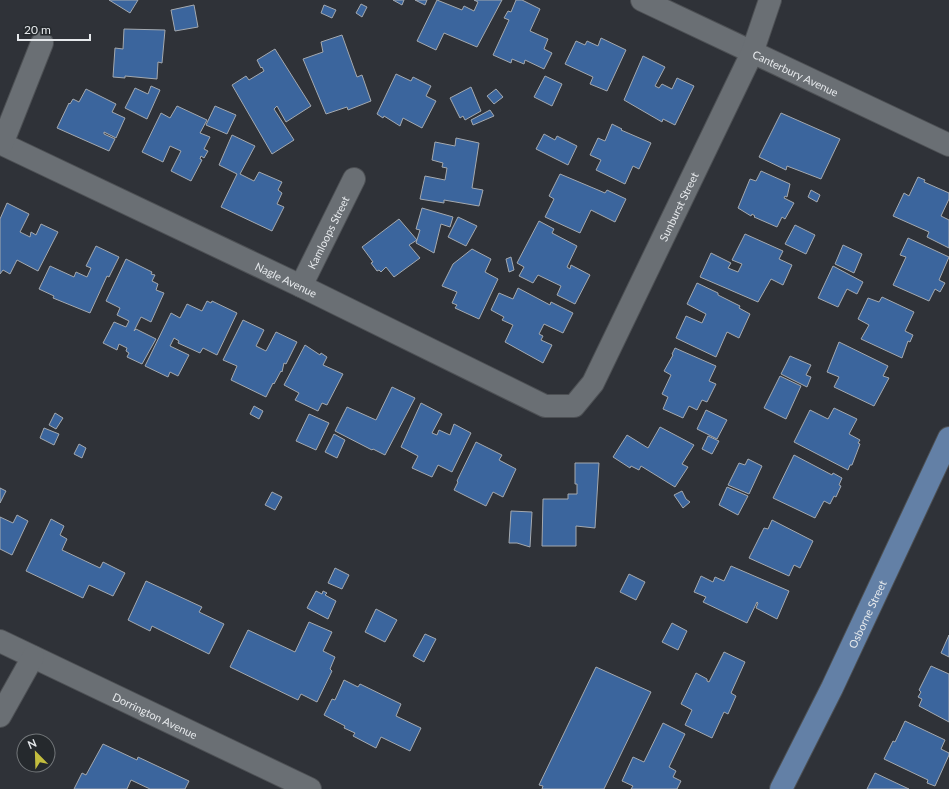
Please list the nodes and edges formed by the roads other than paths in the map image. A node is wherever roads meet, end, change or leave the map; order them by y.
1 (642, 0) edge
2 (770, 0) edge
3 (42, 43) dead end
4 (752, 53) junction
5 (1, 143) edge
6 (949, 145) edge
7 (354, 179) dead end
8 (300, 286) junction
9 (574, 406) joint
10 (949, 438) edge
11 (0, 641) edge
12 (33, 657) junction
13 (0, 716) edge
14 (310, 789) edge
15 (781, 789) edge

1 - 4 street, Canterbury Avenue
2 - 4 street, Sunburst Street
3 - 5 street
4 - 6 street, Canterbury Avenue
4 - 9 street, Sunburst Street
5 - 8 street, Nagle Avenue
7 - 8 street, Kamloops Street
8 - 9 street, Nagle Avenue
10 - 15 main road, Osborne Street
11 - 12 street, Dorrington Avenue
12 - 13 street
12 - 14 street, Dorrington Avenue

